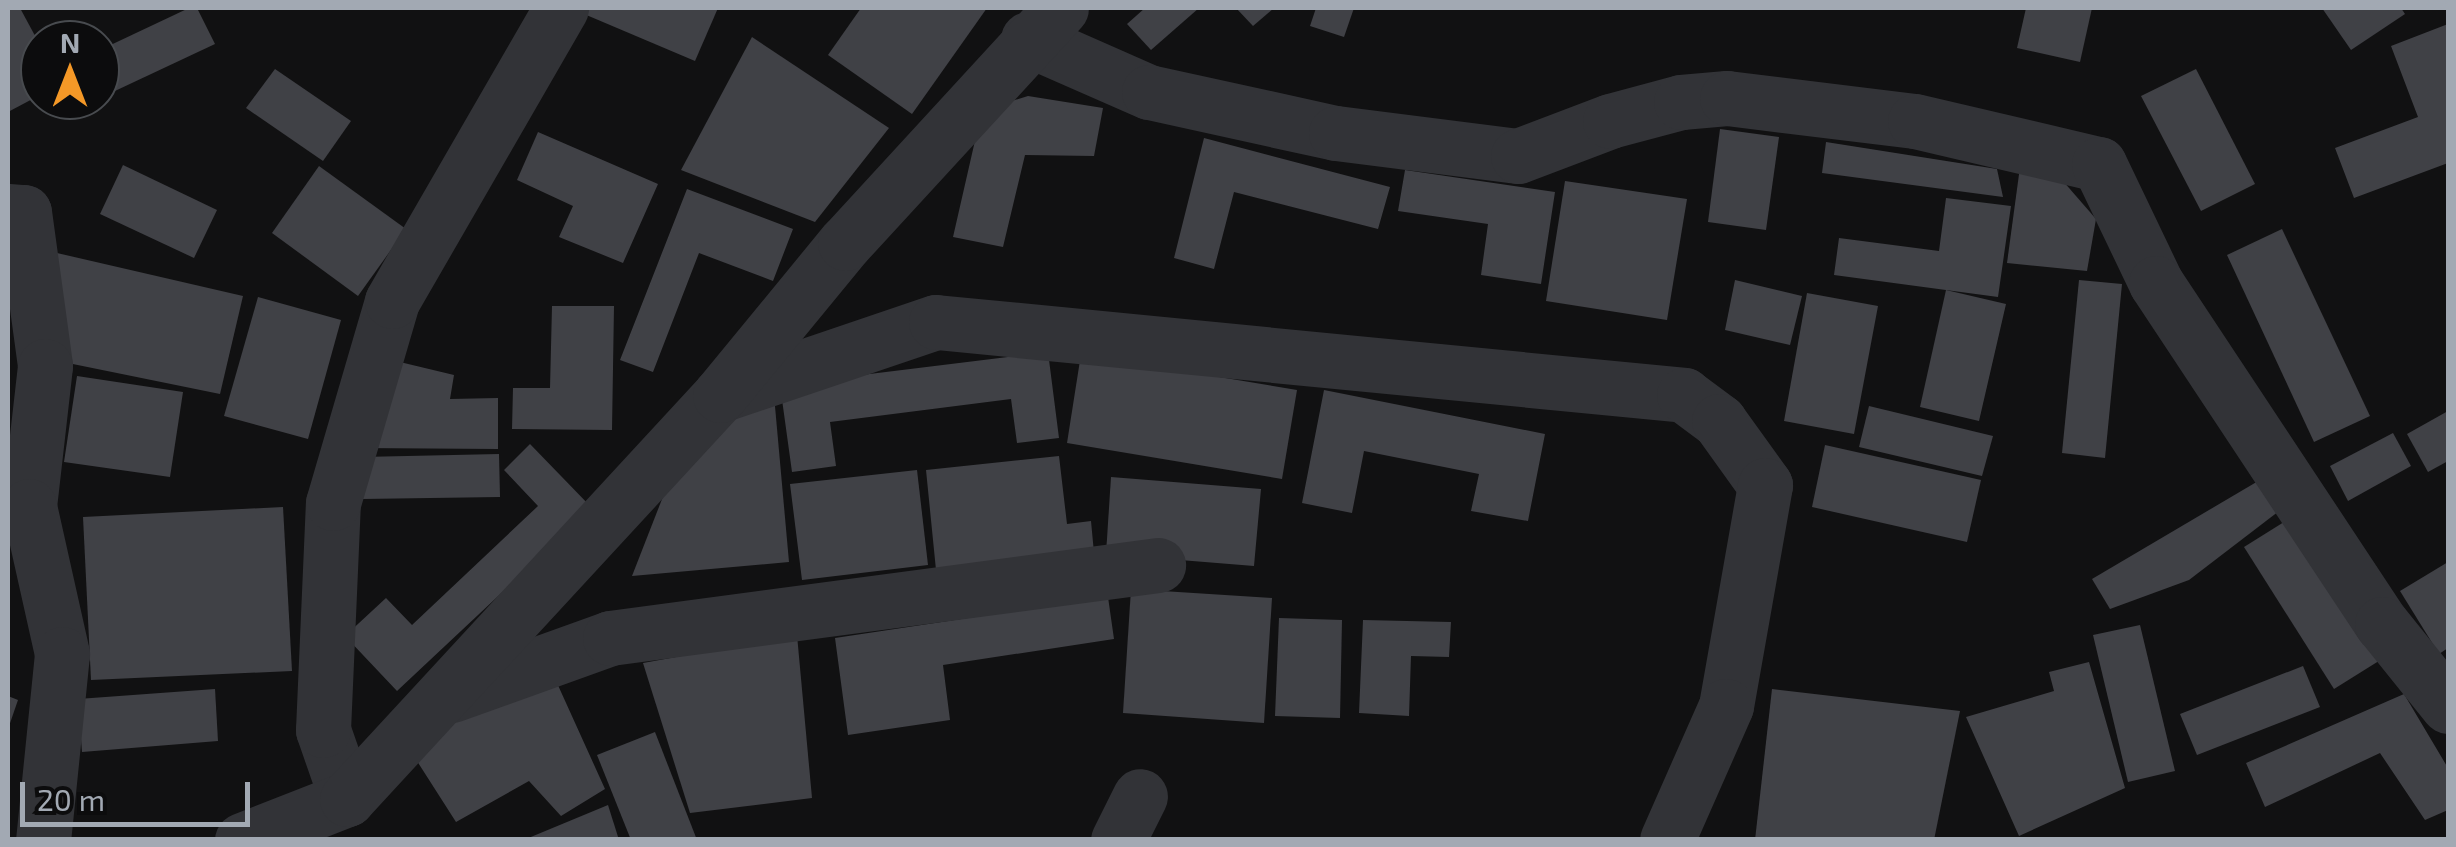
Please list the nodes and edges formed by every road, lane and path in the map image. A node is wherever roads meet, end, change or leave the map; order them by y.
1 (561, 8) edge
2 (1045, 23) edge
3 (8, 211) edge
4 (720, 396) junction
5 (1158, 564) dead end
6 (444, 698) junction
7 (2448, 706) edge
8 (347, 799) junction
9 (44, 840) edge
10 (242, 840) edge
11 (1667, 840) edge

1 - 8 street
2 - 4 street
2 - 7 street
3 - 9 street
4 - 6 street
4 - 11 street
5 - 6 street
6 - 8 street
8 - 10 street

